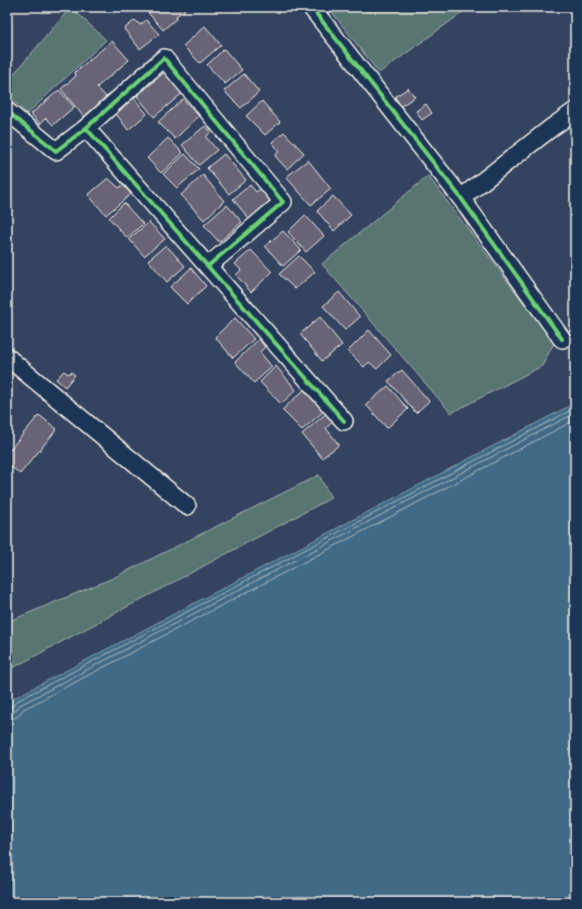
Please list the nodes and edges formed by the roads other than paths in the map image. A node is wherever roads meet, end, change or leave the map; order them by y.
1 (312, 7) edge
2 (7, 111) edge
3 (575, 111) edge
4 (86, 128) junction
5 (461, 198) junction
6 (208, 266) junction
7 (562, 339) dead end
8 (7, 357) edge
9 (344, 421) dead end
10 (187, 506) dead end

1 - 5 street
2 - 4 street
3 - 5 street
4 - 6 street
4 - 6 street
5 - 7 street
6 - 9 street
8 - 10 street

